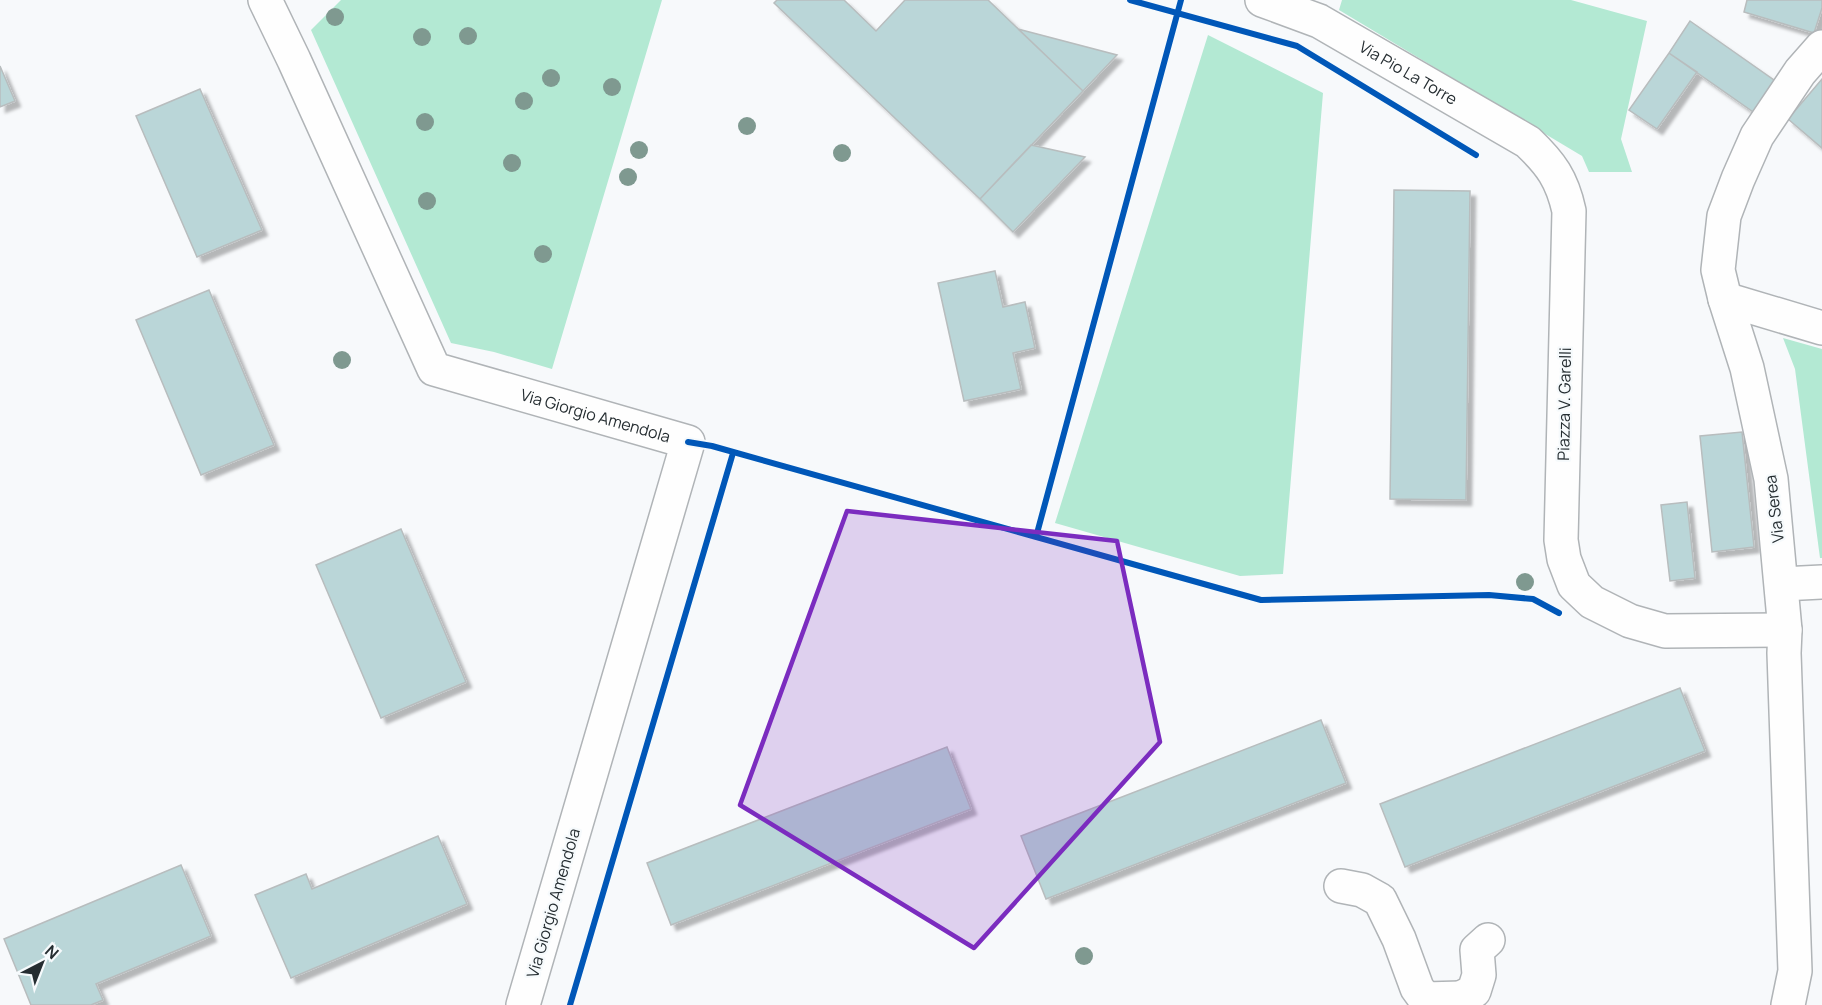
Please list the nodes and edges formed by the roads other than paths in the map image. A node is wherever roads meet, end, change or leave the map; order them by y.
1 (265, 0) edge
2 (1262, 0) edge
3 (1822, 47) edge
4 (1546, 159) joint
5 (1725, 299) junction
6 (1822, 328) edge
7 (1822, 582) edge
8 (1782, 584) junction
9 (1785, 630) junction
10 (1341, 886) dead end
11 (1488, 940) dead end
12 (1461, 1001) edge
13 (523, 1005) edge
14 (1788, 1005) edge

1 - 13 street, Via Giorgio Amendola
2 - 4 street, Via Pio La Torre
3 - 5 street, Via Serea
4 - 9 street, Piazza V. Garelli
5 - 6 street
5 - 8 street, Via Serea
7 - 8 street
8 - 9 street, Via Serea
9 - 14 street, Via Serea
10 - 12 street
11 - 12 street

